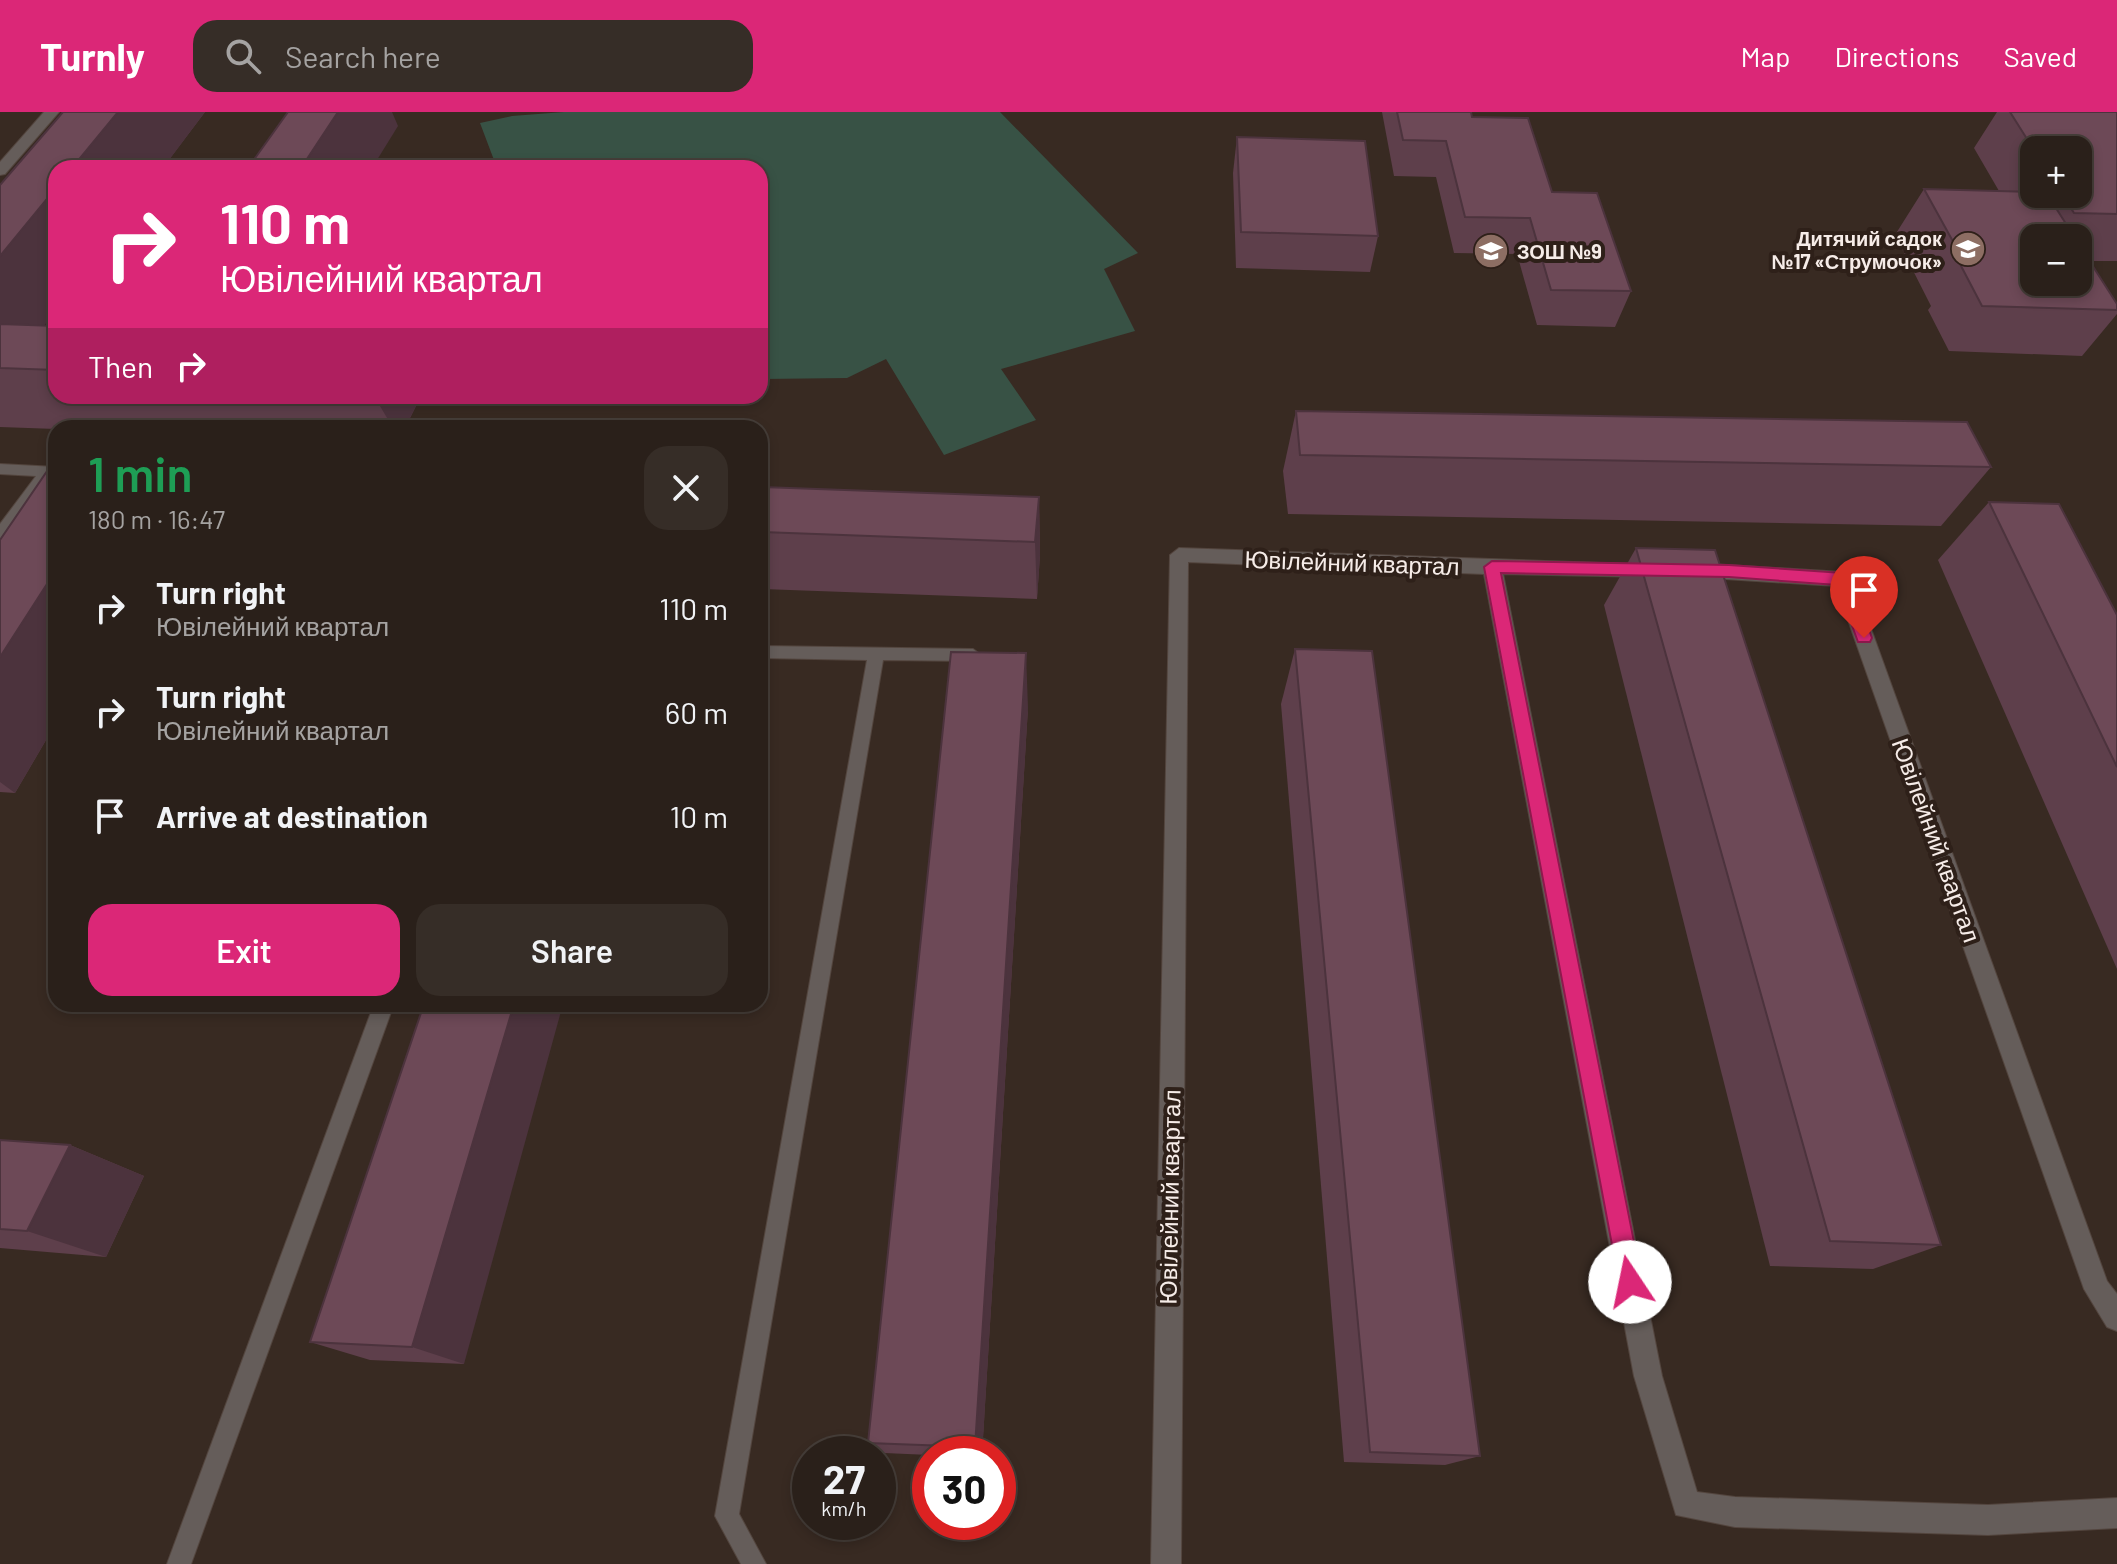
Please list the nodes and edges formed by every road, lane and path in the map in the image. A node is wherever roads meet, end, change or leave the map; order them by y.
1 (52, 112) edge
2 (0, 171) edge
3 (0, 469) edge
4 (48, 471) edge
5 (48, 475) edge
6 (0, 535) edge
7 (1492, 567) junction
8 (768, 652) edge
9 (876, 654) junction
10 (996, 655) edge
11 (381, 1012) edge
12 (2117, 1317) edge
13 (2117, 1513) edge
14 (179, 1564) edge
15 (754, 1564) edge
16 (1166, 1564) edge

1 - 2 street
3 - 4 lane
5 - 6 lane
7 - 12 street, Ювілейний квартал
7 - 13 street
7 - 16 street, Ювілейний квартал
8 - 9 lane
9 - 10 lane
9 - 15 lane
11 - 14 lane

